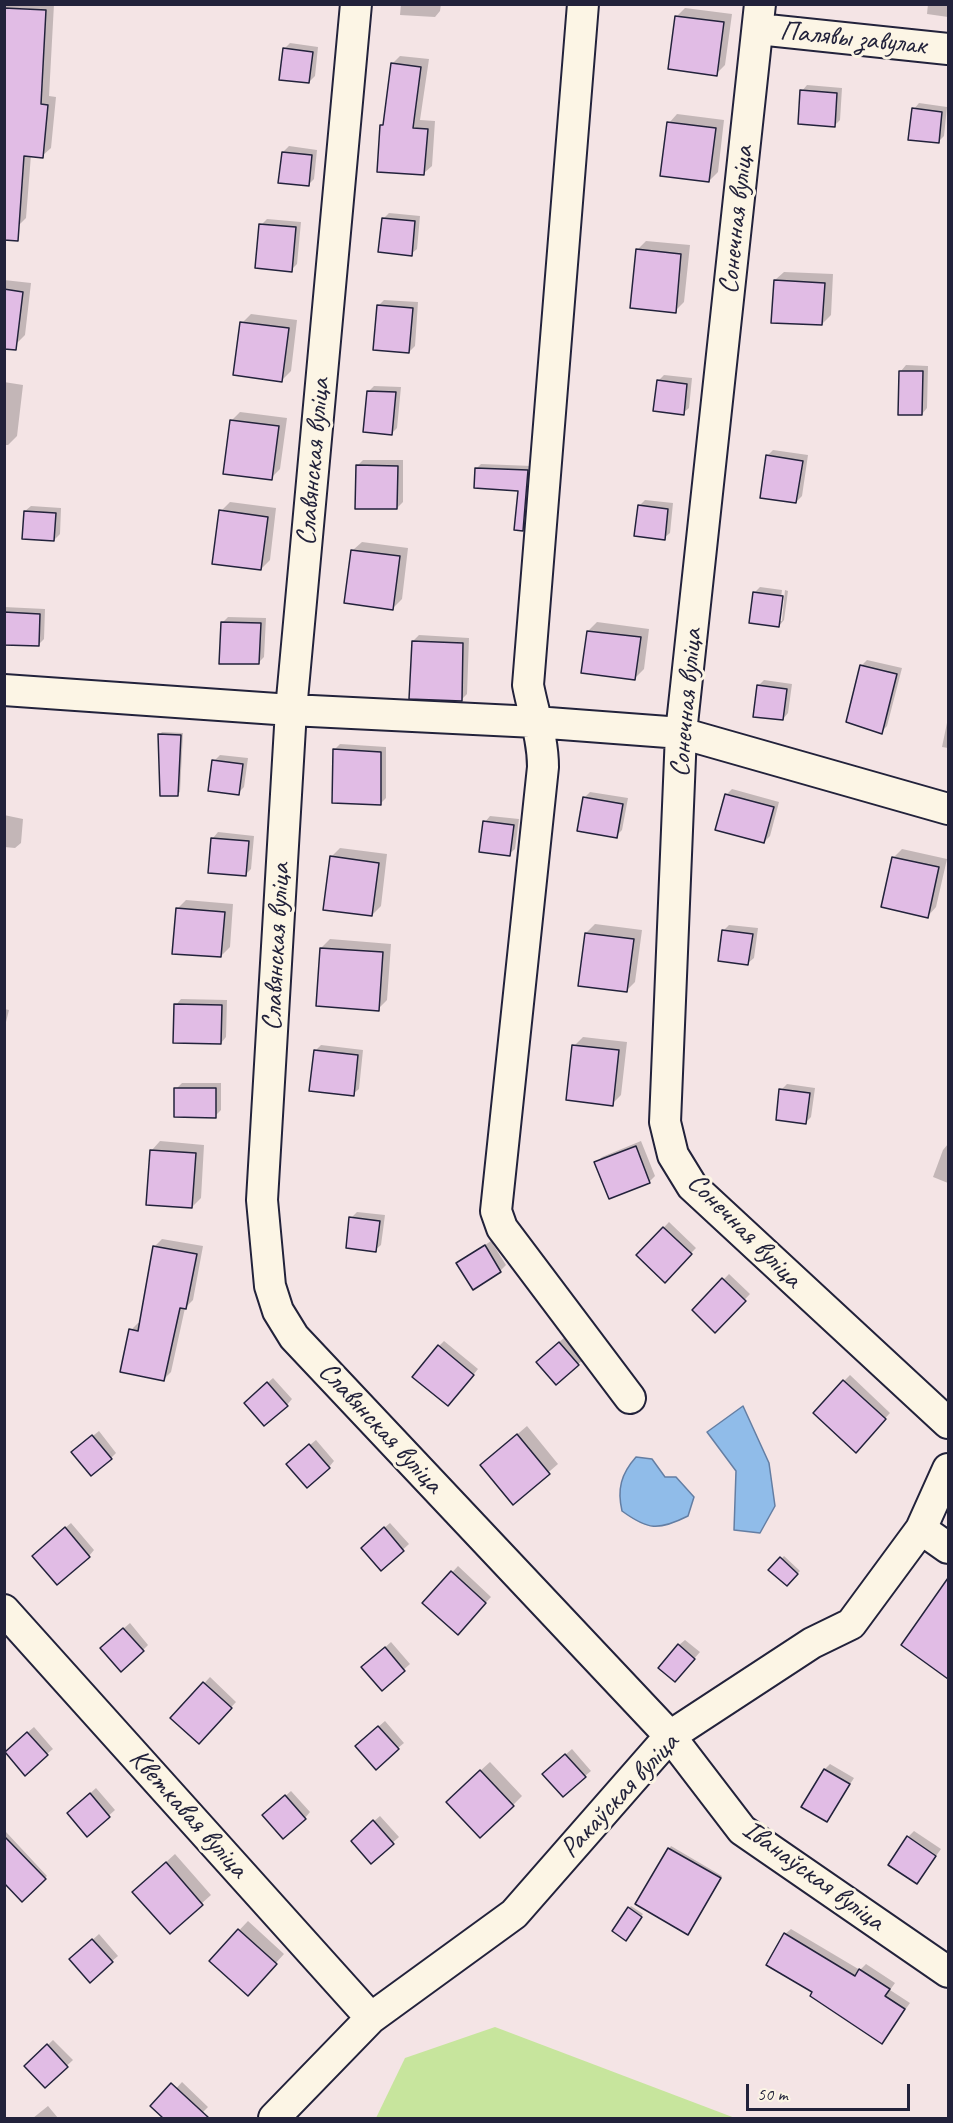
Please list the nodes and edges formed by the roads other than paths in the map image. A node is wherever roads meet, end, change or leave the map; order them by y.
1 (356, 4) edge
2 (583, 4) edge
3 (759, 17) edge
4 (948, 50) edge
5 (4, 690) edge
6 (291, 710) junction
7 (535, 722) junction
8 (681, 733) junction
9 (948, 809) edge
10 (630, 1398) dead end
11 (948, 1423) edge
12 (948, 1469) edge
13 (921, 1529) junction
14 (948, 1548) edge
15 (4, 1610) edge
16 (670, 1736) junction
17 (948, 1972) edge
18 (371, 2018) junction
19 (274, 2118) edge

1 - 6 street, Славянская вуліца
2 - 7 street
3 - 4 street, Палявы завулак
3 - 8 street, Сонечная вуліца
5 - 6 street
6 - 7 street
6 - 16 street, Славянская вуліца
7 - 8 street
7 - 10 street
8 - 9 street
8 - 11 street, Сонечная вуліца
12 - 13 street, Ракаўская вуліца
13 - 14 street
13 - 16 street, Ракаўская вуліца
15 - 18 street, Кветкавая вуліца
16 - 17 street, Іванаўская вуліца
16 - 18 street, Ракаўская вуліца
18 - 19 street, Ракаўская вуліца

